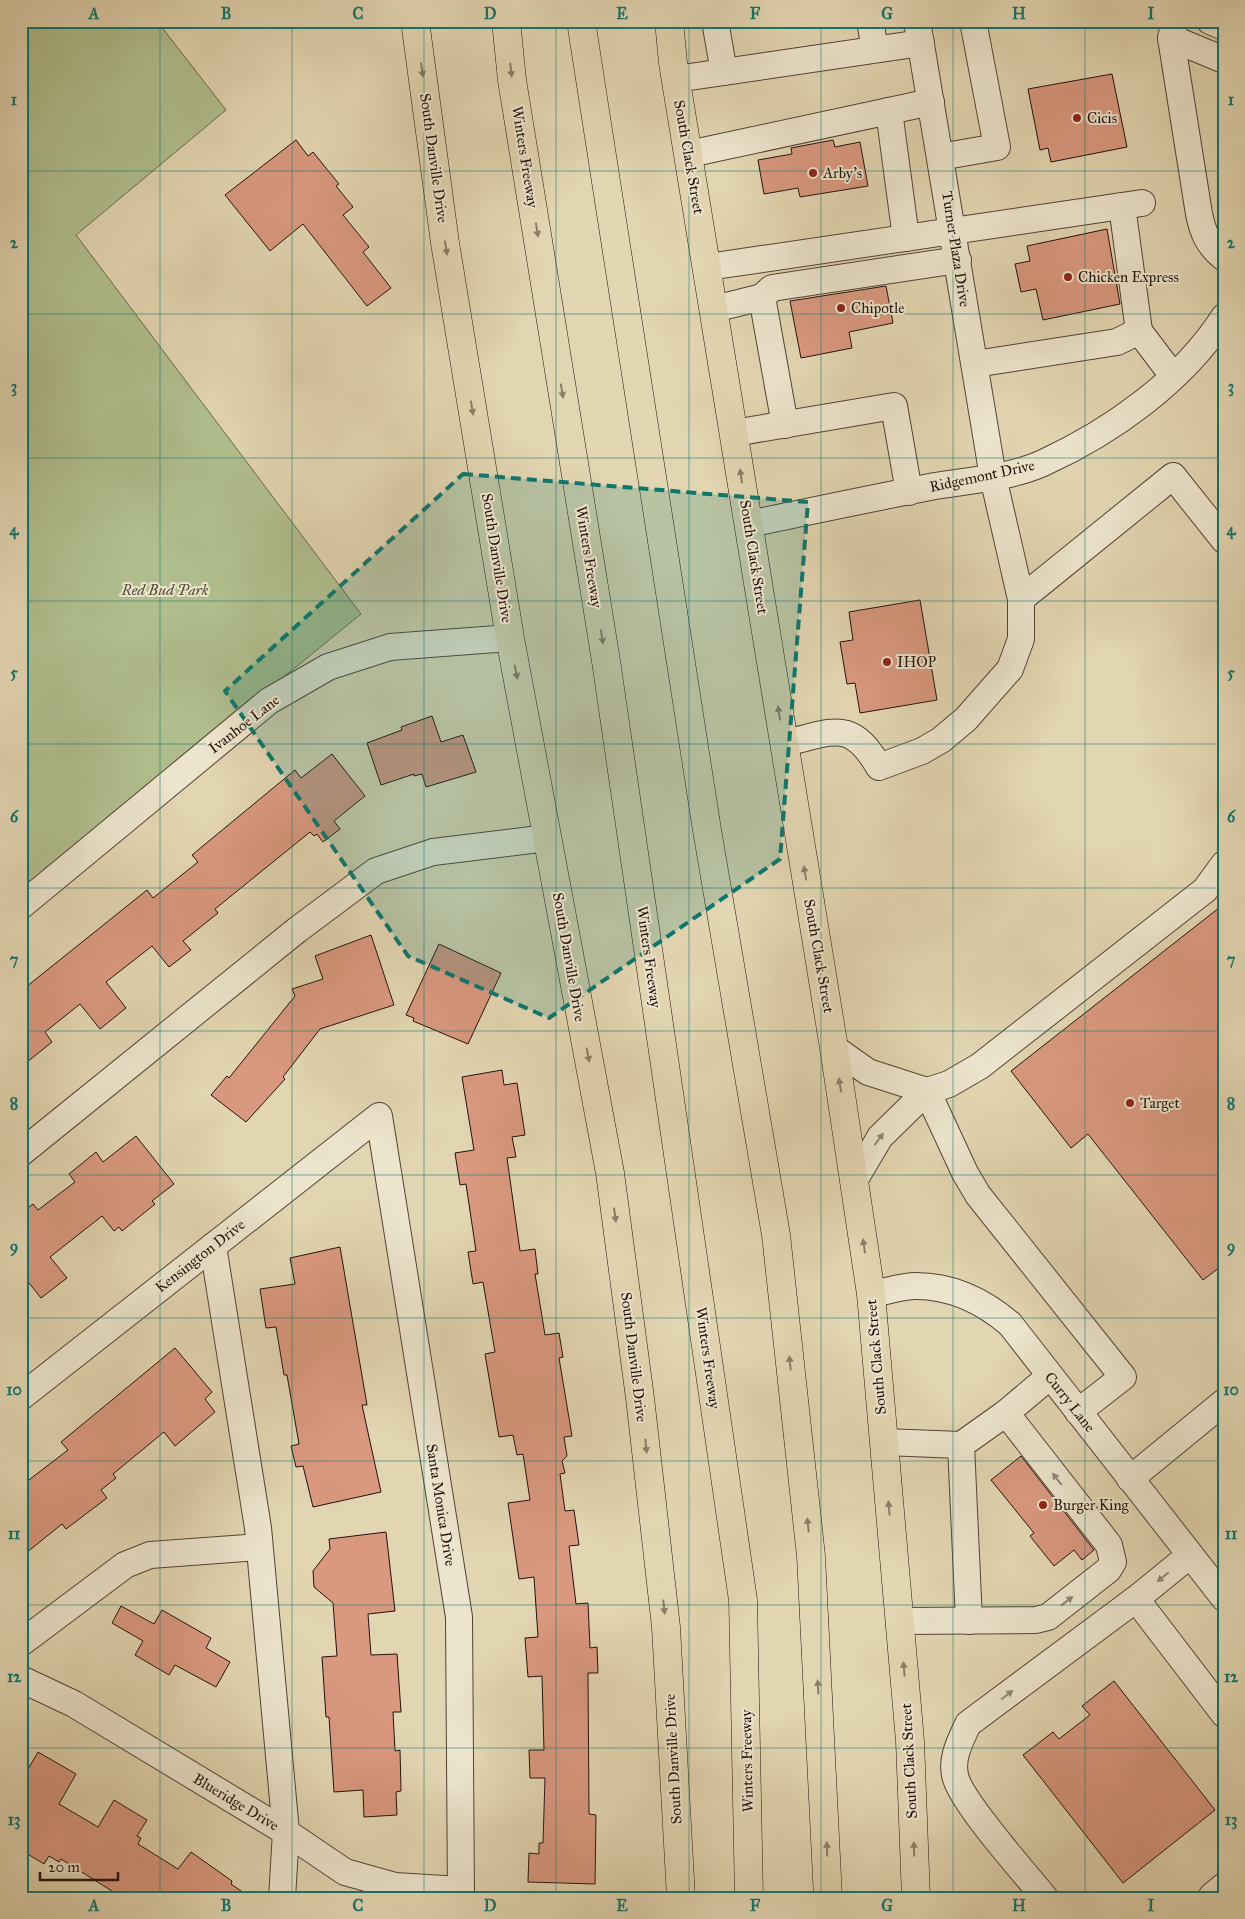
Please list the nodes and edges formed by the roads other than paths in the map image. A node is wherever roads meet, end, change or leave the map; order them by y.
1 (415, 21) edge
2 (506, 21) edge
3 (582, 21) edge
4 (669, 21) edge
5 (715, 21) edge
6 (870, 21) edge
7 (973, 21) edge
8 (1210, 21) edge
9 (1224, 27) edge
10 (1173, 30) edge
11 (919, 32) edge
12 (875, 49) junction
13 (1224, 60) edge
14 (724, 72) junction
15 (676, 79) junction
16 (931, 102) junction
17 (889, 111) junction
18 (689, 154) junction
19 (940, 157) junction
20 (953, 231) junction
21 (906, 238) junction
22 (1224, 258) edge
23 (958, 260) junction
24 (708, 267) junction
25 (762, 297) junction
26 (714, 309) junction
27 (1224, 317) edge
28 (1139, 331) junction
29 (975, 364) junction
30 (1173, 376) junction
31 (785, 424) junction
32 (734, 433) junction
33 (993, 477) junction
34 (909, 492) junction
35 (749, 524) junction
36 (1224, 540) edge
37 (1021, 599) junction
38 (510, 638) junction
39 (784, 743) junction
40 (548, 838) junction
41 (1224, 864) edge
42 (21, 906) edge
43 (834, 1048) junction
44 (927, 1091) junction
45 (378, 1116) joint
46 (21, 1153) edge
47 (854, 1181) junction
48 (213, 1246) junction
49 (871, 1294) junction
50 (1050, 1376) junction
51 (21, 1397) edge
52 (1224, 1402) edge
53 (1078, 1412) junction
54 (1006, 1413) junction
55 (884, 1442) junction
56 (961, 1445) junction
57 (1130, 1479) junction
58 (259, 1547) junction
59 (1190, 1555) junction
60 (1224, 1598) edge
61 (1136, 1599) junction
62 (899, 1621) junction
63 (968, 1621) junction
64 (21, 1643) edge
65 (21, 1679) edge
66 (1224, 1714) edge
67 (286, 1832) junction
68 (461, 1894) edge
69 (282, 1898) edge
70 (681, 1898) edge
71 (749, 1898) edge
72 (828, 1898) edge
73 (916, 1898) edge
74 (1045, 1898) edge

1 -> 38 main road, South Danville Drive
2 -> 71 main road, Winters Freeway
72 -> 3 main road
4 - 15 main road, South Clack Street
5 - 14 street
6 - 12 street
7 - 19 street
8 - 9 street
10 - 13 street
10 - 22 street
11 - 12 street
11 - 16 street, Turner Plaza Drive
12 - 14 street
14 - 15 street
15 - 18 main road, South Clack Street
16 - 17 street
16 - 19 street, Turner Plaza Drive
17 - 18 street
17 - 21 street
18 - 24 main road, South Clack Street
19 - 20 street, Turner Plaza Drive
20 - 21 street
20 - 23 street, Turner Plaza Drive
20 - 28 street
21 - 24 street
23 - 25 street
23 - 29 street, Turner Plaza Drive
24 - 26 main road, South Clack Street
25 - 26 street
25 - 31 street
26 - 32 main road, South Clack Street
27 - 30 street, Ridgemont Drive
28 - 29 street
28 - 30 street
29 - 33 street, Turner Plaza Drive
30 - 33 street, Ridgemont Drive
31 - 32 street
31 - 34 street
35 -> 32 main road, South Clack Street
33 - 34 street, Ridgemont Drive
33 - 37 street, Turner Plaza Drive
34 - 35 street, Ridgemont Drive
39 -> 35 main road, South Clack Street
36 - 37 street
37 - 39 street, Turner Plaza Drive
38 -> 40 main road, South Danville Drive
38 - 42 street, Ivanhoe Lane
43 -> 39 main road, South Clack Street
40 - 46 street
40 -> 70 main road, South Danville Drive
41 - 44 street
43 - 44 street
47 -> 43 main road, South Clack Street
47 -> 44 street
44 - 53 street
45 - 48 street, Kensington Drive
45 - 68 street, Santa Monica Drive
49 -> 47 main road, South Clack Street
48 - 51 street, Kensington Drive
48 - 58 street
49 - 50 street, Curry Lane
49 - 55 main road, South Clack Street
50 - 53 street, Curry Lane
50 - 54 street
52 - 57 street
53 - 57 street, Curry Lane
54 - 56 street
63 -> 54 street
55 - 56 street
62 -> 55 main road, South Clack Street
56 - 63 street
57 - 59 street, Curry Lane
58 - 64 street
58 - 67 street
59 - 60 street, Curry Lane
59 -> 61 street
61 - 66 street
74 -> 61 street
62 - 63 street
73 -> 62 main road, South Clack Street
65 - 67 street, Blueridge Drive
67 - 68 street, Blueridge Drive
67 - 69 street

